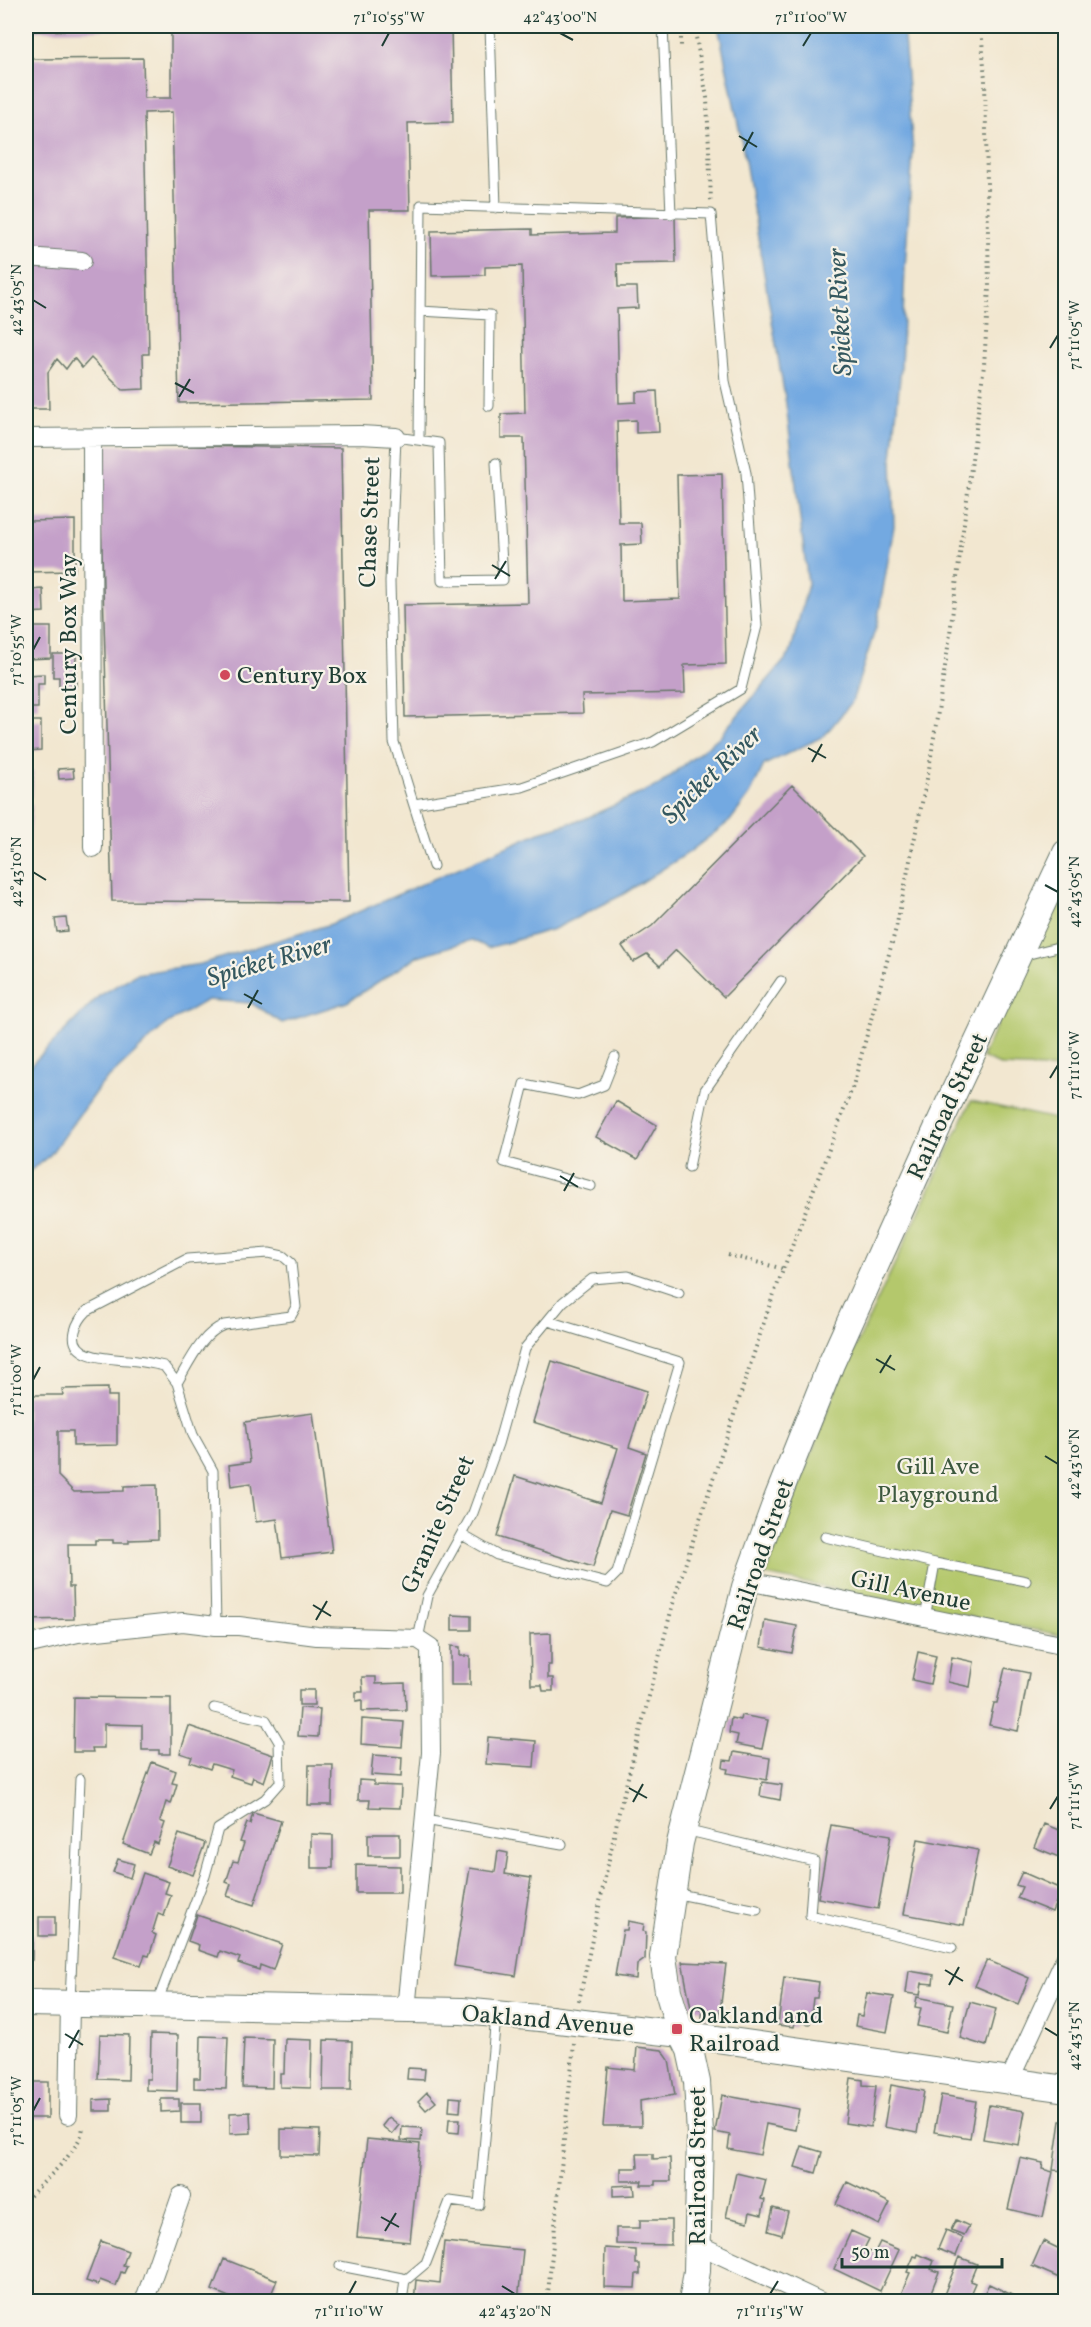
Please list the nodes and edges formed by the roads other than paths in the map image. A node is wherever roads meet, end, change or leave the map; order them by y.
1 (490, 26) edge
2 (663, 26) edge
3 (496, 208) junction
4 (671, 214) junction
5 (26, 257) edge
6 (82, 261) dead end
7 (420, 311) junction
8 (489, 406) dead end
9 (396, 437) junction
10 (26, 438) edge
11 (92, 439) junction
12 (419, 440) junction
13 (496, 464) dead end
14 (414, 804) junction
15 (93, 848) dead end
16 (1065, 853) edge
17 (433, 866) dead end
18 (1065, 945) edge
19 (1017, 957) junction
20 (781, 981) dead end
21 (615, 1057) dead end
22 (689, 1167) dead end
23 (591, 1186) dead end
24 (679, 1293) dead end
25 (548, 1321) junction
26 (177, 1383) junction
27 (462, 1535) junction
28 (825, 1537) dead end
29 (936, 1563) junction
30 (748, 1581) junction
31 (1026, 1581) dead end
32 (925, 1618) junction
33 (216, 1626) junction
34 (418, 1639) junction
35 (26, 1645) edge
36 (1065, 1646) edge
37 (214, 1708) dead end
38 (80, 1779) dead end
39 (425, 1820) junction
40 (683, 1829) junction
41 (562, 1844) dead end
42 (672, 1893) junction
43 (757, 1910) dead end
44 (952, 1948) dead end
45 (1065, 1957) edge
46 (26, 2003) edge
47 (70, 2004) junction
48 (156, 2005) junction
49 (406, 2010) junction
50 (496, 2014) junction
51 (682, 2034) junction
52 (1009, 2081) junction
53 (1065, 2089) edge
54 (68, 2115) road end
55 (181, 2196) dead end
56 (697, 2244) junction
57 (340, 2266) dead end
58 (405, 2278) junction
59 (144, 2301) edge
60 (402, 2301) edge
61 (692, 2301) edge
62 (821, 2301) edge

1 - 3 lane
2 - 4 lane
3 - 4 lane
3 - 7 lane
4 - 14 lane
5 - 6 street
7 - 8 lane
7 - 12 lane
9 - 11 street, Chase Street
9 - 12 lane
9 - 14 lane, Chase Street
10 - 11 street, Chase Street
11 - 15 street, Century Box Way
12 - 13 lane
14 - 17 lane, Chase Street
16 - 19 main road, Railroad Street
18 - 19 lane
19 - 30 main road, Railroad Street
20 - 22 lane
21 - 23 lane
24 - 25 lane, Granite Street
25 - 27 lane, Granite Street
25 - 27 lane
26 - 26 lane
26 - 33 lane
27 - 34 lane, Granite Street
28 - 29 lane
29 - 31 lane
29 - 32 lane
30 - 32 street, Gill Avenue
30 - 40 main road, Railroad Street
32 - 36 street, Gill Avenue
33 - 34 street
33 - 35 street
34 - 39 street
37 - 48 lane
38 - 47 lane
39 - 41 lane
39 - 49 street
40 - 42 main road, Railroad Street
40 - 44 lane
42 - 43 lane
42 - 51 main road, Railroad Street
45 - 52 street
46 - 47 main road, Oakland Avenue
47 - 48 main road, Oakland Avenue
47 - 54 street
48 - 49 main road, Oakland Avenue
49 - 50 main road, Oakland Avenue
50 - 51 main road, Oakland Avenue, bridge
50 - 58 lane
51 - 52 main road, Oakland Avenue
51 - 56 main road, Railroad Street
52 - 53 main road, Oakland Avenue
55 - 59 street
56 - 61 main road, Railroad Street
56 - 62 street
57 - 58 lane
58 - 60 lane

